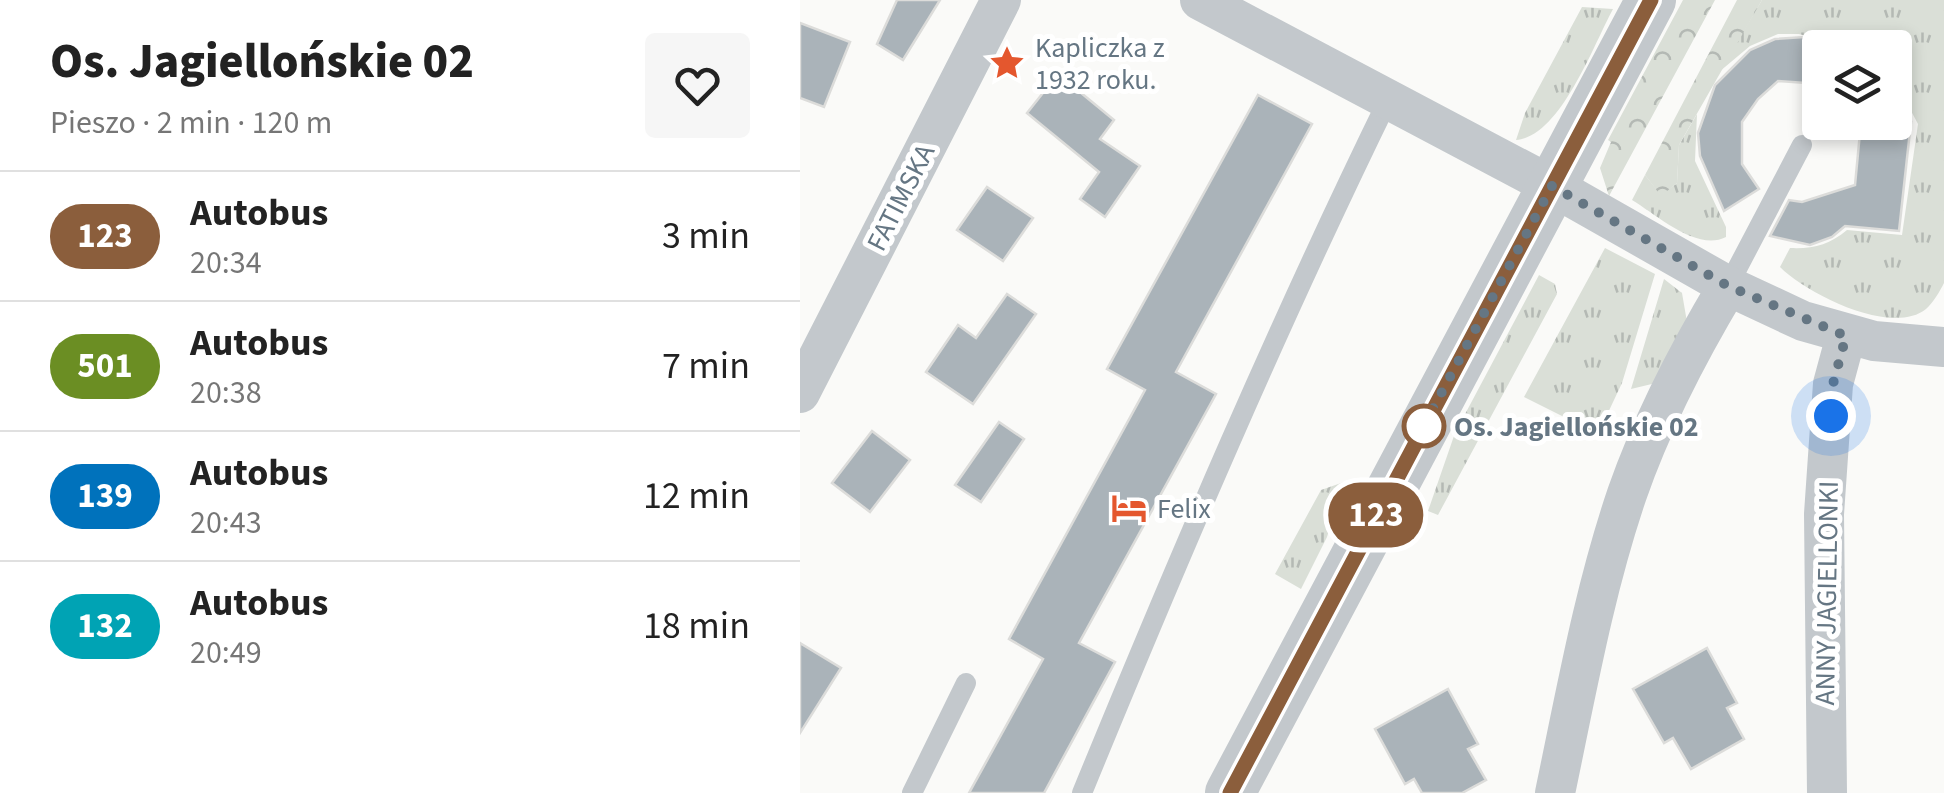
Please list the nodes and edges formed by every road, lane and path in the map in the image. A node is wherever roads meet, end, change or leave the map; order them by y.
1 (1001, 0) edge
2 (1200, 0) edge
3 (1650, 0) edge
4 (1388, 100) junction
5 (1802, 145) dead end
6 (1552, 186) junction
7 (1728, 286) junction
8 (1846, 336) junction
9 (1944, 347) edge
10 (800, 393) edge
11 (966, 683) dead end
12 (912, 793) edge
13 (1082, 793) edge
14 (1230, 793) edge
15 (1555, 793) edge
16 (1826, 793) edge

1 - 10 street, FATIMSKA
2 - 4 street
3 - 6 street
4 - 6 street
4 - 13 lane
5 - 7 lane
6 - 7 street
6 - 14 street
7 - 8 street
7 - 15 street
8 - 9 street
8 - 16 street, ANNY JAGIELLONKI
11 - 12 lane

